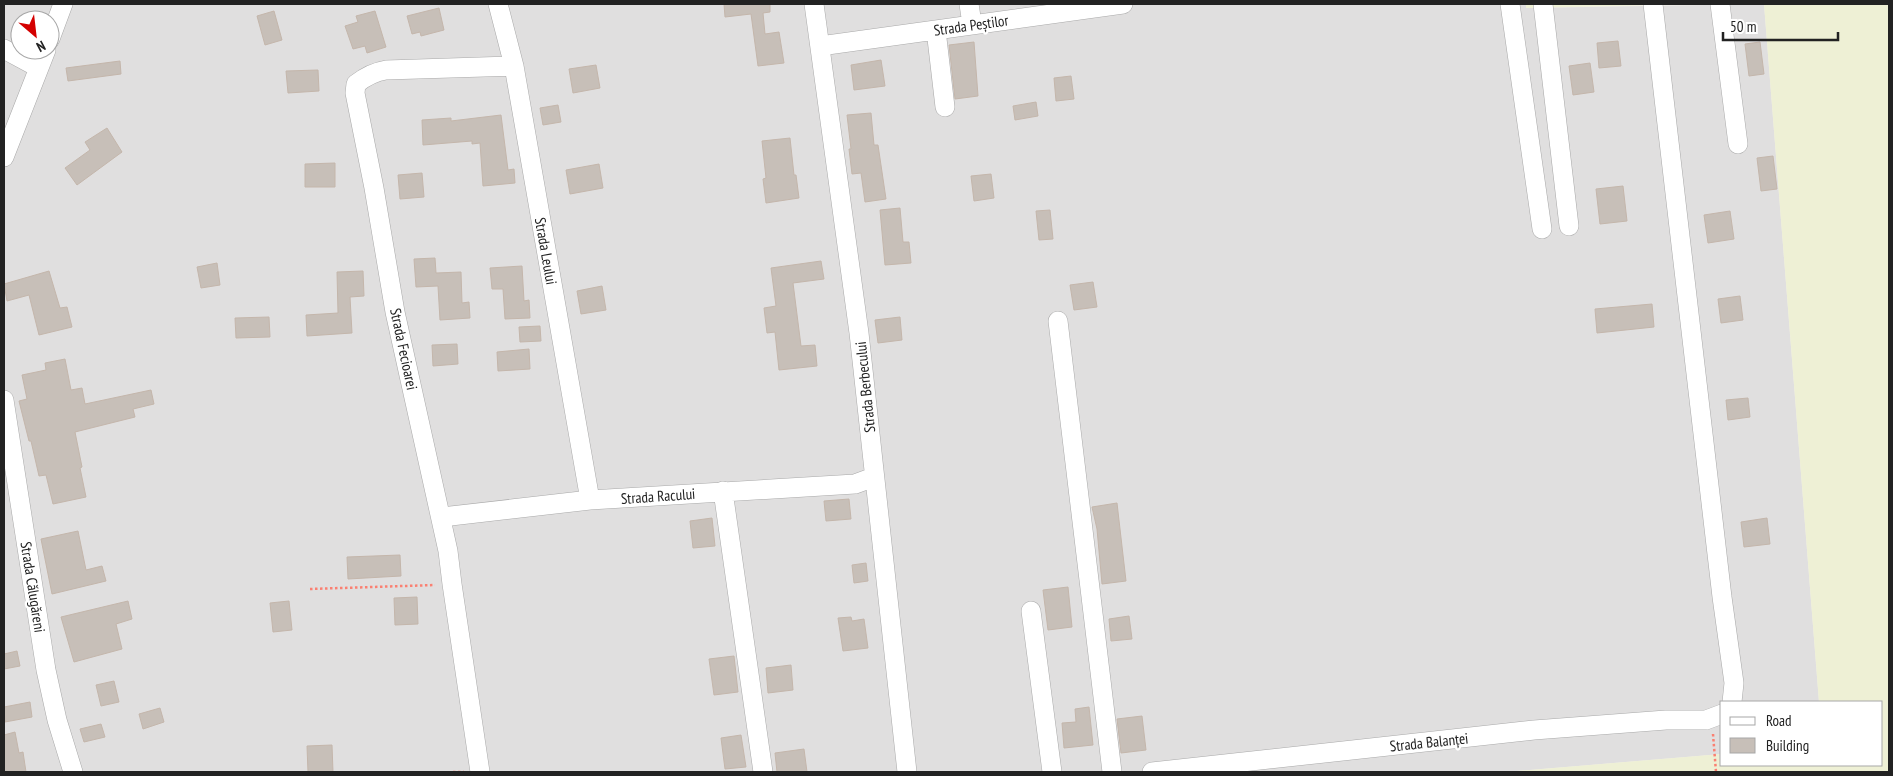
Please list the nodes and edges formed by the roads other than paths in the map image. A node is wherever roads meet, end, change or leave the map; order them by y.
1 (498, 4) edge
2 (814, 4) edge
3 (969, 4) edge
4 (1123, 4) edge
5 (1510, 4) edge
6 (1543, 4) edge
7 (1653, 4) edge
8 (1720, 4) edge
9 (972, 24) junction
10 (936, 30) junction
11 (820, 46) junction
12 (4, 49) edge
13 (42, 60) edge
14 (514, 66) junction
15 (39, 68) junction
16 (945, 107) dead end
17 (1738, 144) dead end
18 (4, 157) edge
19 (1569, 226) dead end
20 (1542, 229) dead end
21 (1058, 321) dead end
22 (4, 400) edge
23 (874, 477) junction
24 (723, 491) junction
25 (590, 500) junction
26 (442, 517) junction
27 (1031, 611) dead end
28 (1732, 701) edge
29 (1714, 717) edge
30 (74, 772) edge
31 (480, 772) edge
32 (763, 772) edge
33 (907, 772) edge
34 (1052, 772) edge
35 (1112, 772) edge
36 (1152, 772) edge

1 - 14 street, Strada Leului
2 - 11 street, Strada Berbecului
3 - 9 street
4 - 9 street, Strada Peștilor
5 - 20 street
6 - 19 street
7 - 28 street
8 - 17 street
9 - 10 street, Strada Peștilor
10 - 11 street, Strada Peștilor
10 - 16 street
11 - 23 street, Strada Berbecului
12 - 15 street
13 - 15 street
14 - 25 street, Strada Leului
14 - 26 street, Strada Fecioarei
15 - 18 street
21 - 35 street
22 - 30 street, Strada Călugăreni
23 - 24 street, Strada Racului
23 - 33 street, Strada Berbecului
24 - 25 street, Strada Racului
24 - 32 street
25 - 26 street, Strada Racului
26 - 31 street, Strada Fecioarei
27 - 34 street
29 - 36 street, Strada Balanței

